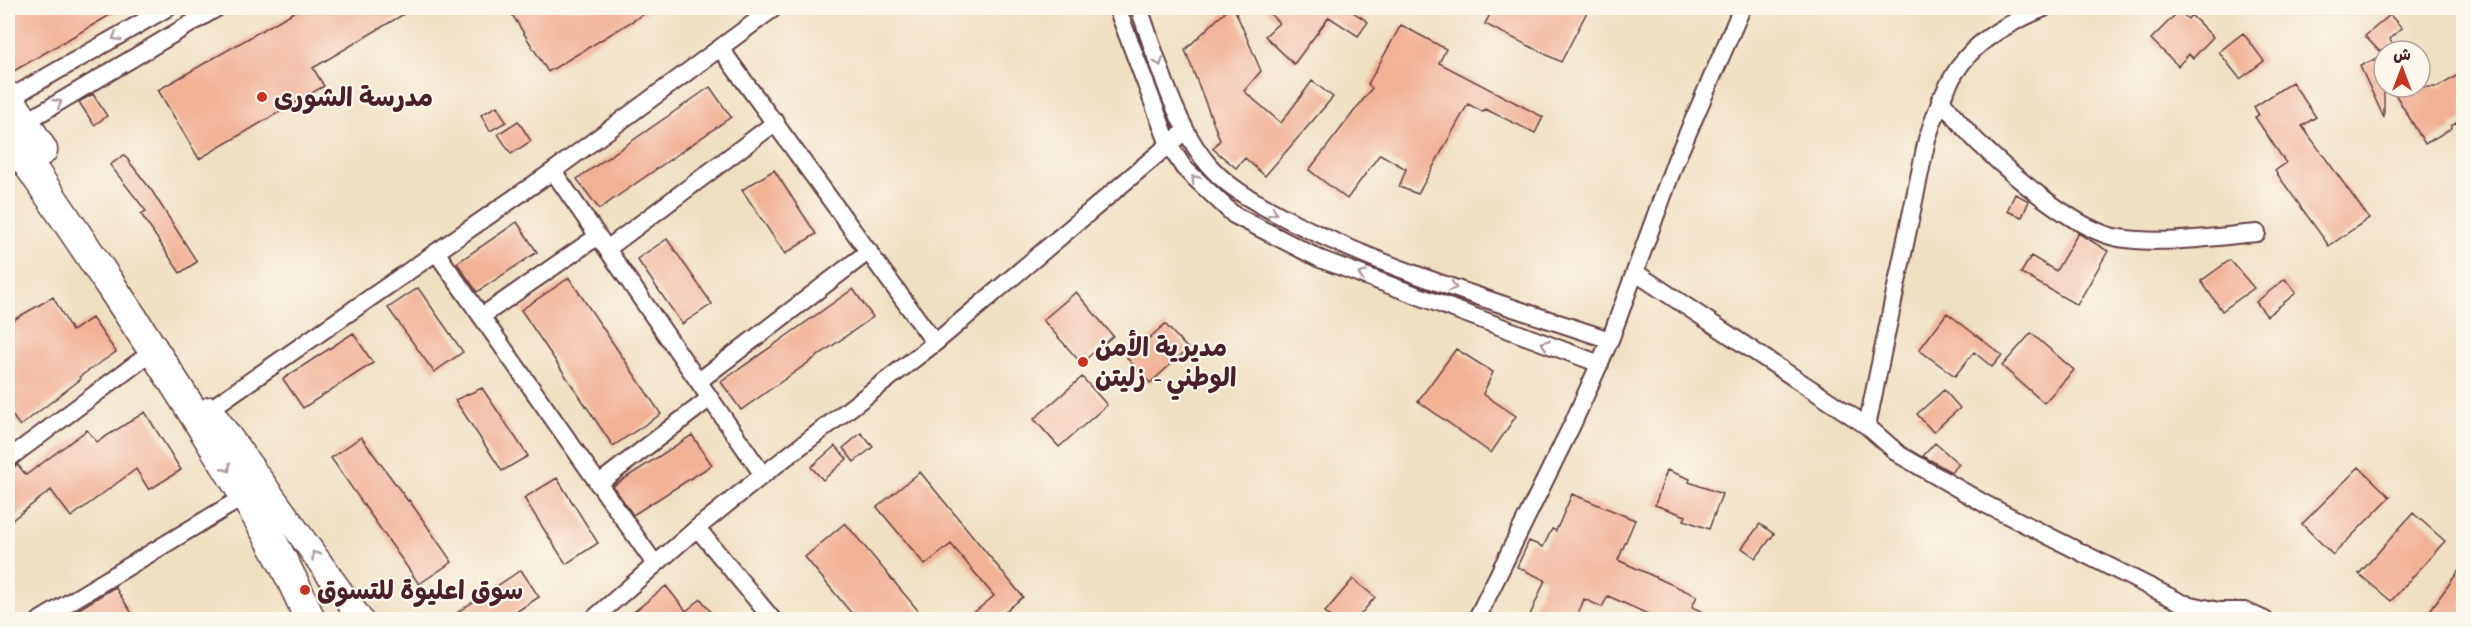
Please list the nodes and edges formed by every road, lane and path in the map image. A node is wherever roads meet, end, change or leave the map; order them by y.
1 (167, 8) edge
2 (177, 8) edge
3 (217, 8) edge
4 (774, 8) edge
5 (1117, 8) edge
6 (1139, 8) edge
7 (1742, 8) edge
8 (2044, 8) edge
9 (186, 26) junction
10 (720, 48) junction
11 (1940, 99) junction
12 (10, 114) edge
13 (776, 122) junction
14 (1185, 131) junction
15 (1169, 145) junction
16 (553, 171) junction
17 (2257, 233) dead end
18 (603, 242) junction
19 (869, 251) junction
20 (436, 252) junction
21 (1636, 273) junction
22 (482, 316) junction
23 (1610, 340) junction
24 (935, 343) junction
25 (153, 351) junction
26 (1600, 364) junction
27 (699, 381) junction
28 (710, 398) junction
29 (204, 414) junction
30 (1867, 426) junction
31 (8, 459) edge
32 (763, 475) junction
33 (598, 484) junction
34 (245, 496) junction
35 (697, 528) junction
36 (656, 564) junction
37 (40, 620) edge
38 (310, 620) edge
39 (361, 620) edge
40 (592, 620) edge
41 (772, 620) edge
42 (1476, 620) edge
43 (2265, 620) edge

1 -> 12 street
2 - 9 street
3 - 9 street
4 - 10 street
5 - 15 street
6 -> 14 street
7 - 21 street
8 - 11 street
12 -> 9 street
10 - 13 street
10 - 16 street
11 - 17 street
11 - 30 street
12 - 25 highway
12 - 29 highway
13 - 18 street
13 - 19 street
14 - 15 street
14 -> 23 street
15 - 24 street
26 -> 15 street
16 - 18 street
16 - 20 street
18 - 22 street
18 - 27 street
19 - 24 street
19 - 27 street
20 - 22 street
20 - 29 street
21 - 23 street
21 - 30 street
22 - 33 street
23 - 26 street
24 - 32 street
25 - 29 highway
25 - 31 street
26 - 42 street
27 - 28 street
28 - 32 street
28 - 33 street
29 -> 34 highway
39 -> 29 street
30 - 43 street
32 - 35 street
33 - 36 street
34 - 37 street
34 - 38 highway
35 - 36 street
35 - 41 street
36 - 40 street

